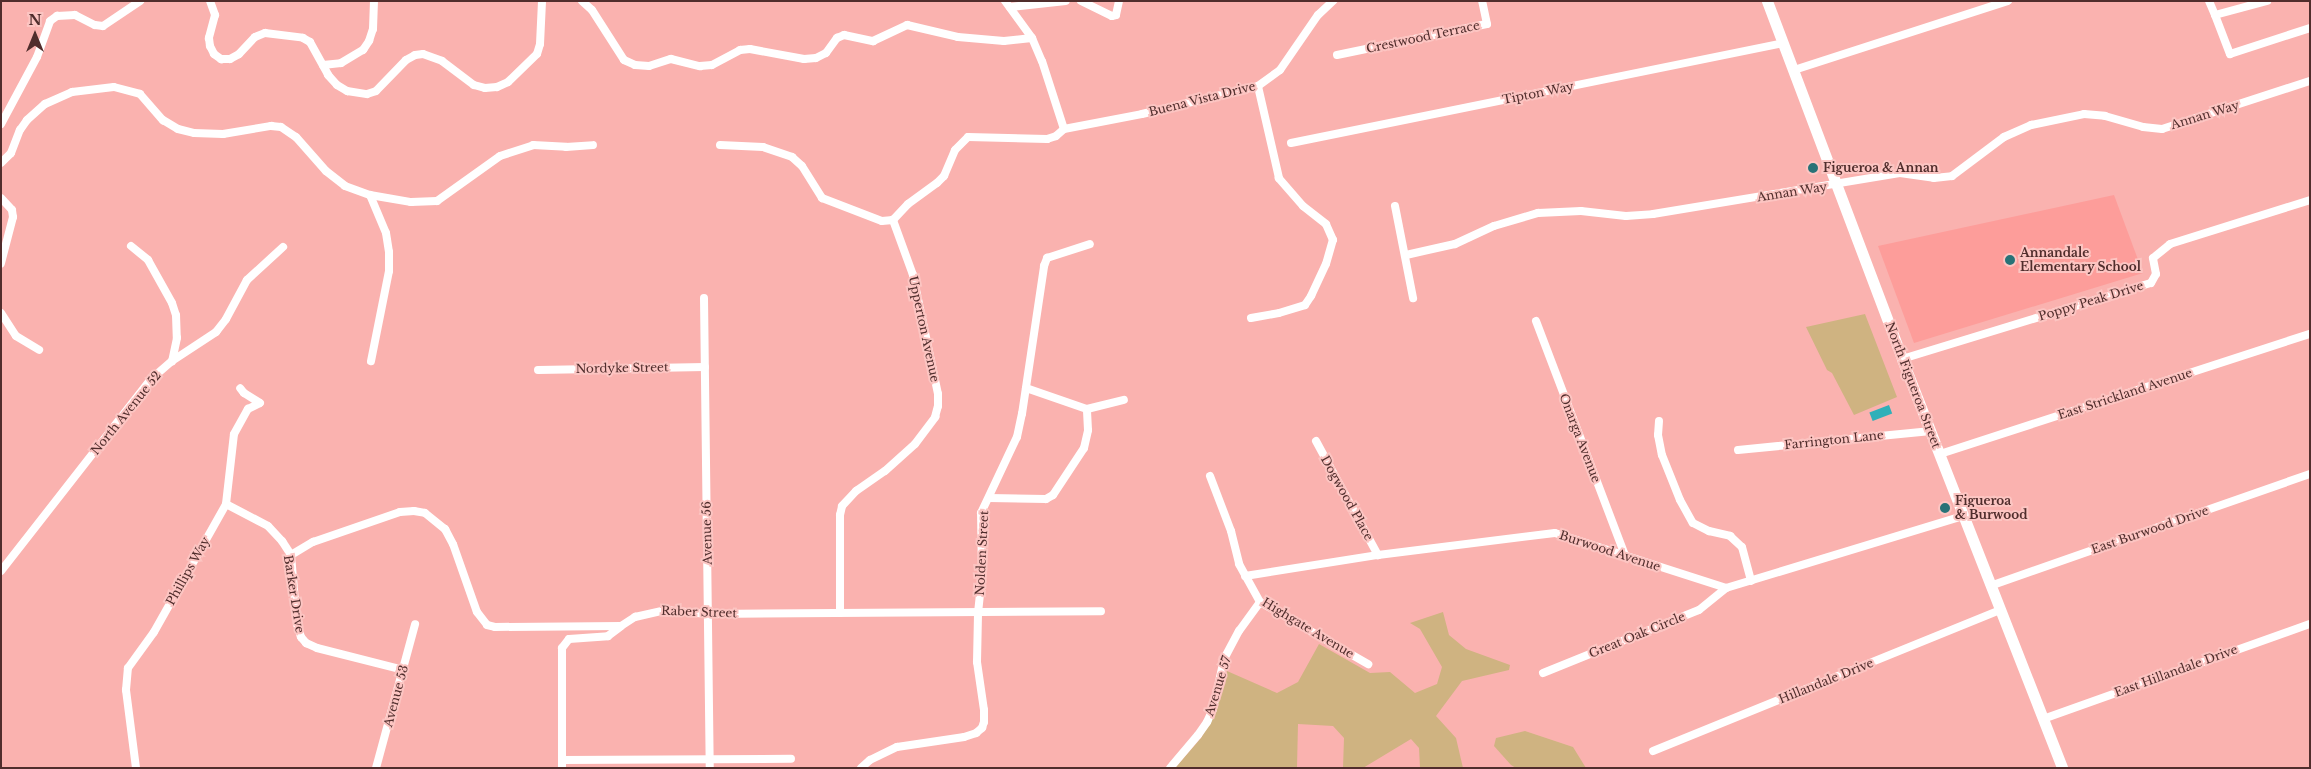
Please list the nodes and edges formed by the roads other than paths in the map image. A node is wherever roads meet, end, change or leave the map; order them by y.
1 (140, 1) edge
2 (210, 1) edge
3 (374, 1) edge
4 (542, 1) edge
5 (582, 1) edge
6 (1066, 1) edge
7 (1081, 1) edge
8 (1119, 1) edge
9 (1333, 1) edge
10 (1482, 1) edge
11 (1767, 1) edge
12 (2008, 1) edge
13 (2210, 1) edge
14 (2267, 1) edge
15 (1008, 4) edge
16 (2216, 15) junction
17 (2310, 28) edge
18 (1032, 38) junction
19 (1784, 43) junction
20 (1337, 55) dead end
21 (323, 65) junction
22 (1794, 70) junction
23 (2310, 81) edge
24 (1258, 86) junction
25 (1, 124) edge
26 (1064, 129) junction
27 (1292, 143) dead end
28 (593, 145) dead end
29 (720, 145) dead end
30 (1, 163) edge
31 (1837, 184) junction
32 (370, 195) junction
33 (1, 198) edge
34 (2310, 200) edge
35 (1395, 206) dead end
36 (893, 220) junction
37 (1090, 244) dead end
38 (132, 246) dead end
39 (283, 247) dead end
40 (1406, 255) junction
41 (1, 263) edge
42 (704, 298) dead end
43 (1414, 298) dead end
44 (1, 313) edge
45 (1251, 318) dead end
46 (1536, 321) dead end
47 (2310, 334) edge
48 (39, 350) dead end
49 (1902, 359) junction
50 (172, 361) junction
51 (371, 362) dead end
52 (705, 367) junction
53 (538, 370) dead end
54 (240, 388) dead end
55 (1026, 388) junction
56 (1124, 400) dead end
57 (1087, 409) junction
58 (1659, 422) dead end
59 (1931, 430) junction
60 (1316, 441) dead end
61 (1738, 450) dead end
62 (1940, 454) junction
63 (2310, 474) edge
64 (1210, 476) dead end
65 (989, 498) junction
66 (226, 504) junction
67 (1964, 516) junction
68 (291, 555) junction
69 (1378, 555) junction
70 (1625, 555) junction
71 (1, 571) edge
72 (1245, 576) junction
73 (1751, 581) junction
74 (1990, 586) junction
75 (1726, 588) junction
76 (1260, 602) junction
77 (2000, 610) junction
78 (1101, 611) dead end
79 (840, 613) junction
80 (978, 613) junction
81 (708, 614) junction
82 (415, 624) dead end
83 (2310, 624) edge
84 (621, 626) junction
85 (1368, 664) dead end
86 (403, 670) junction
87 (1543, 673) dead end
88 (2043, 719) junction
89 (1653, 751) dead end
90 (791, 759) dead end
91 (562, 764) edge
92 (710, 764) edge
93 (2059, 767) edge
94 (136, 768) edge
95 (376, 768) edge
96 (861, 768) edge
97 (1170, 768) edge

1 - 25 street
2 - 21 street
3 - 21 street
4 - 21 street
5 - 18 street
6 - 15 street
7 - 8 street
9 - 24 street, Buena Vista Drive
10 - 20 street, Crestwood Terrace
11 - 19 main road, North Figueroa Street
12 - 22 street
13 - 16 street
14 - 16 street
15 - 18 street
16 - 17 street
18 - 26 street
19 - 22 main road, North Figueroa Street
19 - 27 street, Tipton Way
22 - 31 main road, North Figueroa Street
23 - 31 street, Annan Way
24 - 26 street, Buena Vista Drive
24 - 45 street
26 - 36 street
28 - 32 street
29 - 36 street
30 - 32 street
31 - 40 street, Annan Way
31 - 49 main road, North Figueroa Street
32 - 51 street
33 - 41 street
34 - 49 street, Poppy Peak Drive
35 - 40 street
36 - 79 street, Upperton Avenue
37 - 55 street, Nolden Street
38 - 50 street
39 - 50 street, North Avenue 52
40 - 43 street
42 - 52 street, Avenue 56
44 - 48 street
46 - 70 street, Onarga Avenue
47 - 62 street, East Strickland Avenue
49 - 59 main road, North Figueroa Street
50 - 71 street, North Avenue 52
52 - 53 street, Nordyke Street
52 - 81 street, Avenue 56
54 - 66 street, Phillips Way
55 - 57 street
55 - 65 street, Nolden Street
56 - 57 street
57 - 65 street
58 - 73 street
59 - 61 street, Farrington Lane
59 - 62 main road, North Figueroa Street
60 - 69 street, Dogwood Place
62 - 67 main road, North Figueroa Street
63 - 74 street, East Burwood Drive
64 - 72 street, Highgate Avenue
65 - 80 street, Nolden Street
66 - 68 street, Barker Drive
66 - 94 street, Phillips Way
67 - 73 street
67 - 74 main road, North Figueroa Street
68 - 84 street, Raber Street
68 - 86 street, Barker Drive
69 - 70 street, Burwood Avenue
69 - 72 street, Burwood Avenue
70 - 75 street, Burwood Avenue
72 - 76 street, Highgate Avenue
73 - 75 street
74 - 77 main road, North Figueroa Street
75 - 87 street, Great Oak Circle
76 - 85 street, Highgate Avenue
76 - 97 street, Avenue 57
77 - 88 main road, North Figueroa Street
77 - 89 street, Hillandale Drive
78 - 80 street, Raber Street
79 - 80 street, Raber Street
79 - 81 street, Raber Street
80 - 96 street, Nolden Street
81 - 84 street, Raber Street
81 - 92 street, Avenue 56
82 - 86 street, Avenue 53
83 - 88 street, East Hillandale Drive
84 - 91 street
86 - 95 street, Avenue 53
88 - 93 main road, North Figueroa Street
90 - 92 street
91 - 92 street

